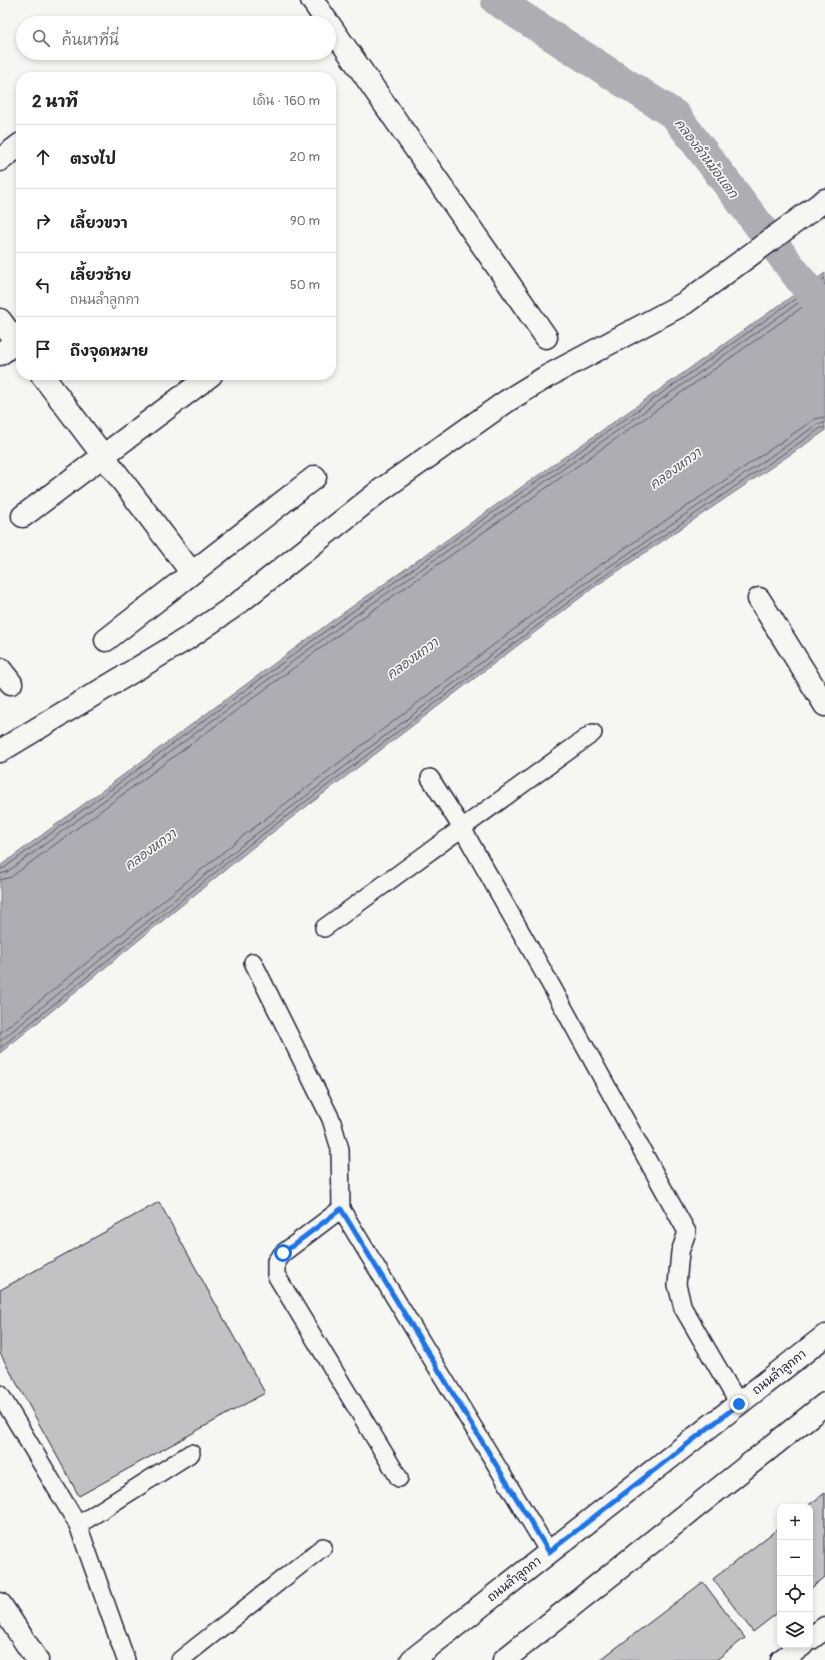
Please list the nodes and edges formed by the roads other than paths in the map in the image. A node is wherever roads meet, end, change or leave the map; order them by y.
1 (312, 0) edge
2 (323, 16) edge
3 (336, 34) edge
4 (16, 148) edge
5 (0, 160) edge
6 (822, 202) edge
7 (0, 320) edge
8 (546, 337) dead end
9 (15, 345) edge
10 (46, 380) edge
11 (204, 380) edge
12 (105, 456) junction
13 (315, 477) dead end
14 (23, 516) dead end
15 (192, 573) junction
16 (759, 599) dead end
17 (106, 640) dead end
18 (825, 705) edge
19 (593, 733) dead end
20 (0, 750) edge
21 (430, 778) dead end
22 (462, 828) junction
23 (324, 928) dead end
24 (253, 962) dead end
25 (341, 1209) junction
26 (825, 1336) edge
27 (0, 1394) edge
28 (739, 1404) junction
29 (825, 1404) edge
30 (191, 1453) dead end
31 (399, 1478) dead end
32 (78, 1525) junction
33 (324, 1546) dead end
34 (549, 1552) junction
35 (0, 1604) edge
36 (825, 1628) edge
37 (813, 1637) edge
38 (798, 1648) edge
39 (37, 1660) edge
40 (126, 1660) edge
41 (180, 1660) edge
42 (412, 1660) edge
43 (504, 1660) edge
44 (782, 1660) edge

1 - 2 street
3 - 8 street
4 - 5 street
6 - 20 street
7 - 9 street
10 - 12 street
11 - 12 street
12 - 14 street
12 - 15 street
13 - 15 street
15 - 17 street
16 - 18 street
19 - 22 lane
21 - 22 lane
22 - 23 lane
22 - 28 lane
24 - 25 lane
25 - 31 lane
25 - 34 lane
26 - 28 street, ถนนลำลูกกา
27 - 32 lane
28 - 34 street, ถนนลำลูกกา
29 - 43 street
30 - 32 lane
32 - 40 lane
33 - 41 lane
34 - 42 street, ถนนลำลูกกา
35 - 39 street
36 - 37 street
38 - 44 street

